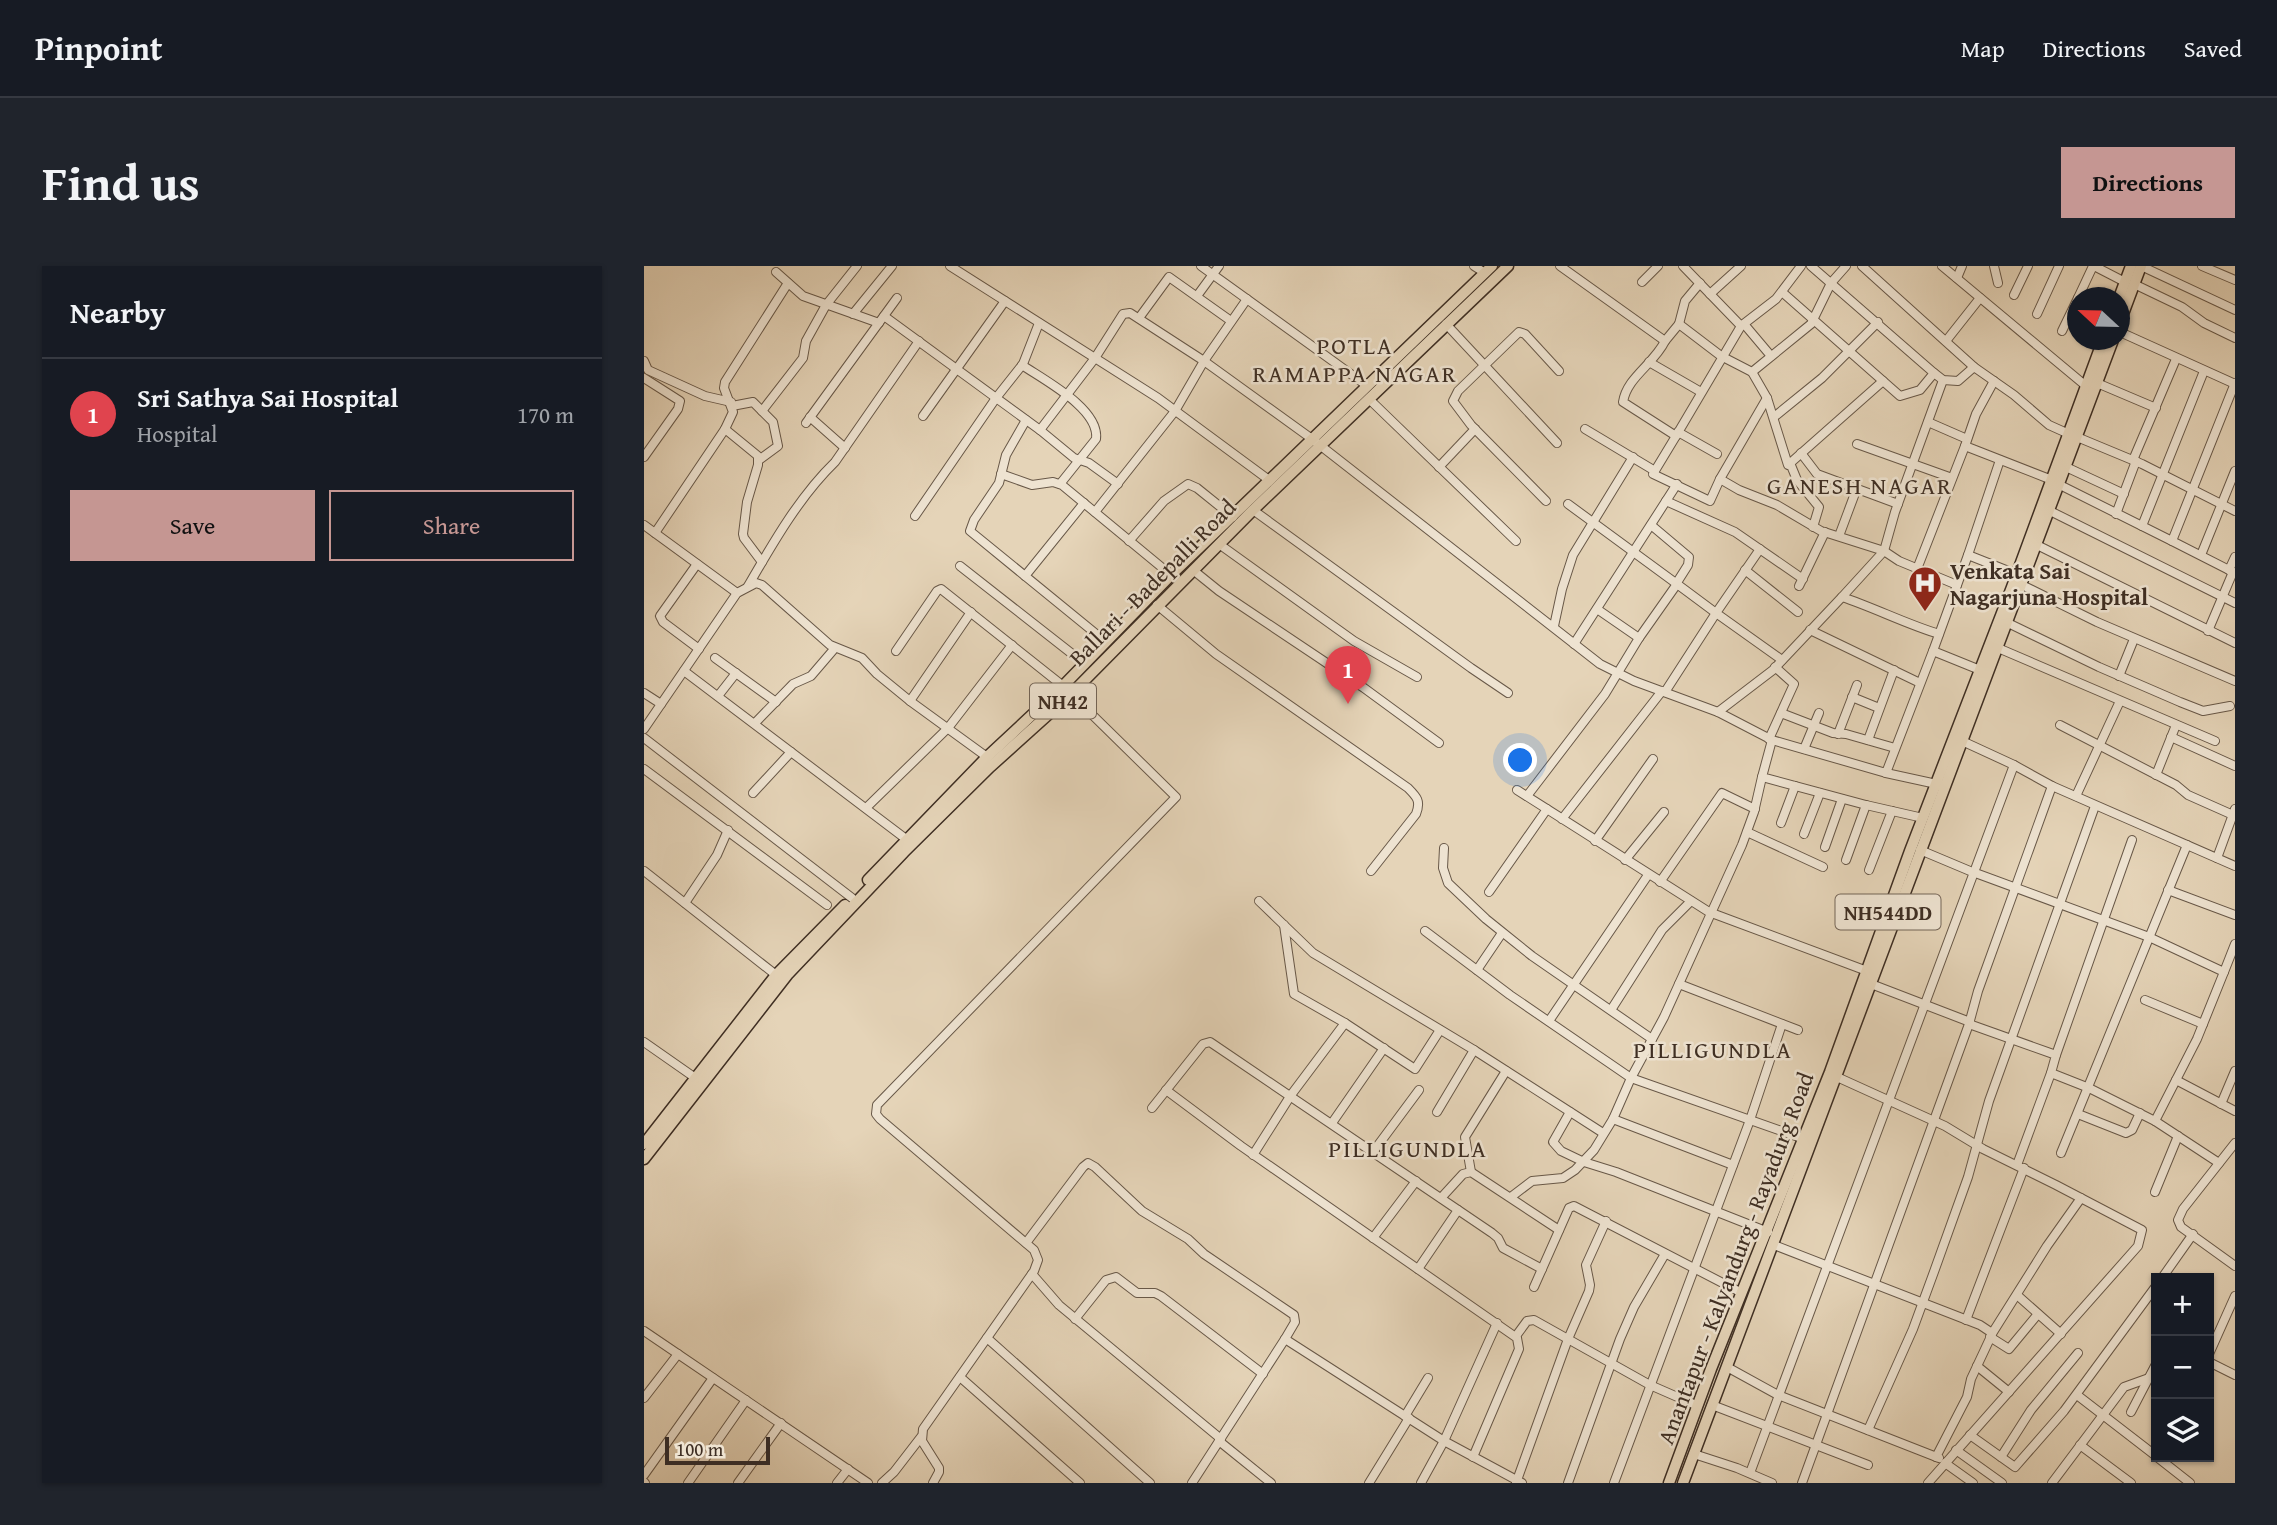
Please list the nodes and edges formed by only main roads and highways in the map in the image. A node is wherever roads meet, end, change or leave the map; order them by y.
1 (1508, 266) edge
2 (2132, 266) edge
3 (2141, 266) edge
4 (1488, 270) edge
5 (2130, 283) junction
6 (2127, 287) edge
7 (2129, 287) edge
8 (2101, 350) edge
9 (2108, 350) edge
10 (2092, 385) junction
11 (2073, 436) junction
12 (1317, 442) junction
13 (2056, 483) junction
14 (2021, 579) junction
15 (1067, 690) junction
16 (1940, 784) junction
17 (1808, 1140) junction
18 (644, 1144) edge
19 (644, 1159) edge
20 (1670, 1483) edge
21 (1683, 1483) edge

1 - 12 highway, Ballari - Badepalli Road / NH42
2 - 5 highway
3 - 5 highway
4 - 12 highway, Ballari - Badepalli Road / NH42
5 - 6 highway
5 - 7 highway
8 - 10 highway, Anantapur - Kalyandurg - Rayadurg Road / NH544DD
9 - 10 highway, Anantapur - Kalyandurg - Rayadurg Road / NH544DD
10 - 11 highway, Anantapur - Kalyandurg - Rayadurg Road / NH544DD
11 - 13 highway, Anantapur - Kalyandurg - Rayadurg Road / NH544DD
11 - 13 highway, Anantapur - Kalyandurg - Rayadurg Road / NH544DD
12 - 15 highway, Ballari - Badepalli Road / NH42
12 - 15 highway, Ballari - Badepalli Road / NH42
13 - 14 highway, Anantapur - Kalyandurg - Rayadurg Road / NH544DD
13 - 14 highway, Anantapur - Kalyandurg - Rayadurg Road / NH544DD
14 - 16 highway, Anantapur - Kalyandurg - Rayadurg Road / NH544DD
14 - 16 highway, Anantapur - Kalyandurg - Rayadurg Road / NH544DD
15 - 18 highway, Ballari - Badepalli Road / NH42
15 - 19 highway, Ballari - Badepalli Road / NH42
16 - 17 highway, Anantapur - Kalyandurg - Rayadurg Road / NH544DD
16 - 17 highway, Anantapur - Kalyandurg - Rayadurg Road / NH544DD
17 - 20 highway, Anantapur - Kalyandurg - Rayadurg Road / NH544DD
17 - 21 highway, Anantapur - Kalyandurg - Rayadurg Road / NH544DD

